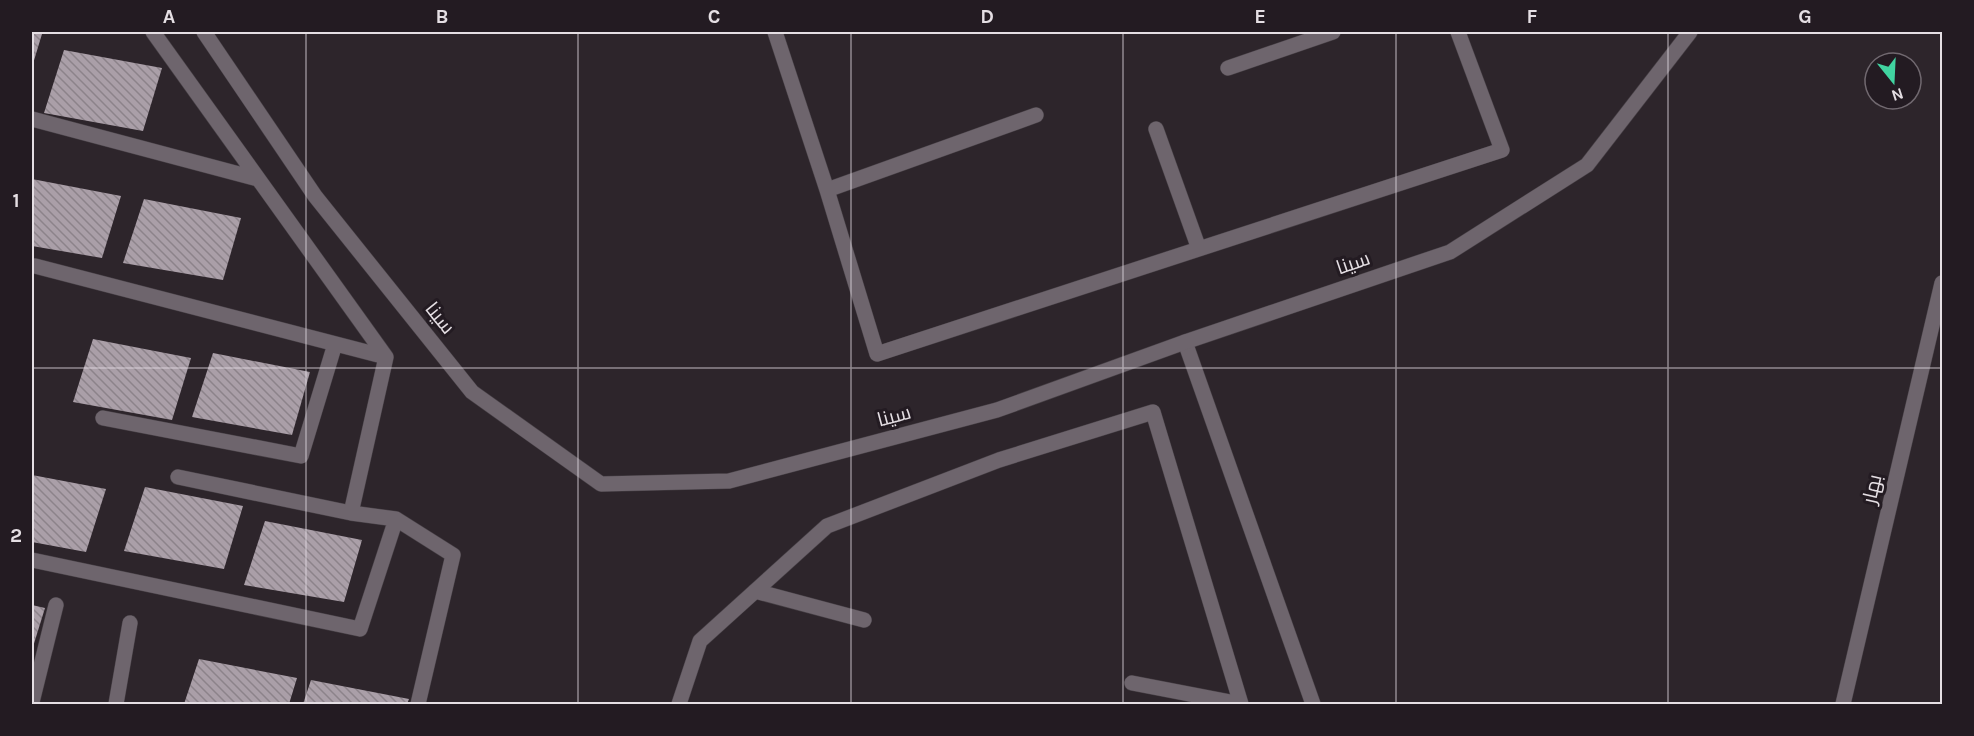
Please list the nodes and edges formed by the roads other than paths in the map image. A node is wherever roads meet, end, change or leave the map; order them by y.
1 (153, 32) edge
2 (204, 32) edge
3 (775, 32) edge
4 (1333, 32) edge
5 (1458, 32) edge
6 (1690, 32) edge
7 (1228, 68) dead end
8 (1036, 116) dead end
9 (32, 119) edge
10 (1156, 129) dead end
11 (258, 179) junction
12 (827, 190) junction
13 (1199, 249) junction
14 (35, 266) dead end
15 (1942, 283) edge
16 (1185, 342) junction
17 (335, 344) junction
18 (386, 357) junction
19 (103, 417) dead end
20 (178, 477) dead end
21 (351, 513) junction
22 (396, 519) junction
23 (32, 560) edge
24 (755, 591) junction
25 (56, 604) dead end
26 (864, 620) dead end
27 (130, 623) dead end
28 (1132, 683) dead end
29 (32, 702) edge
30 (1241, 704) edge
31 (116, 705) edge
32 (418, 705) edge
33 (679, 705) edge
34 (1313, 705) edge
35 (1843, 705) edge

1 - 11 street
2 - 16 street, سینا
3 - 12 street
4 - 7 street
5 - 13 street
6 - 16 street, سینا
8 - 12 street
9 - 11 street
10 - 13 street
11 - 18 street
12 - 13 street
14 - 17 street
15 - 35 street, بهار
16 - 34 street
17 - 18 street
17 - 19 street
18 - 21 street
20 - 21 street
21 - 22 street
22 - 23 street
22 - 32 street
24 - 26 street
24 - 30 street
24 - 33 street
25 - 29 street
27 - 31 street
28 - 30 street

